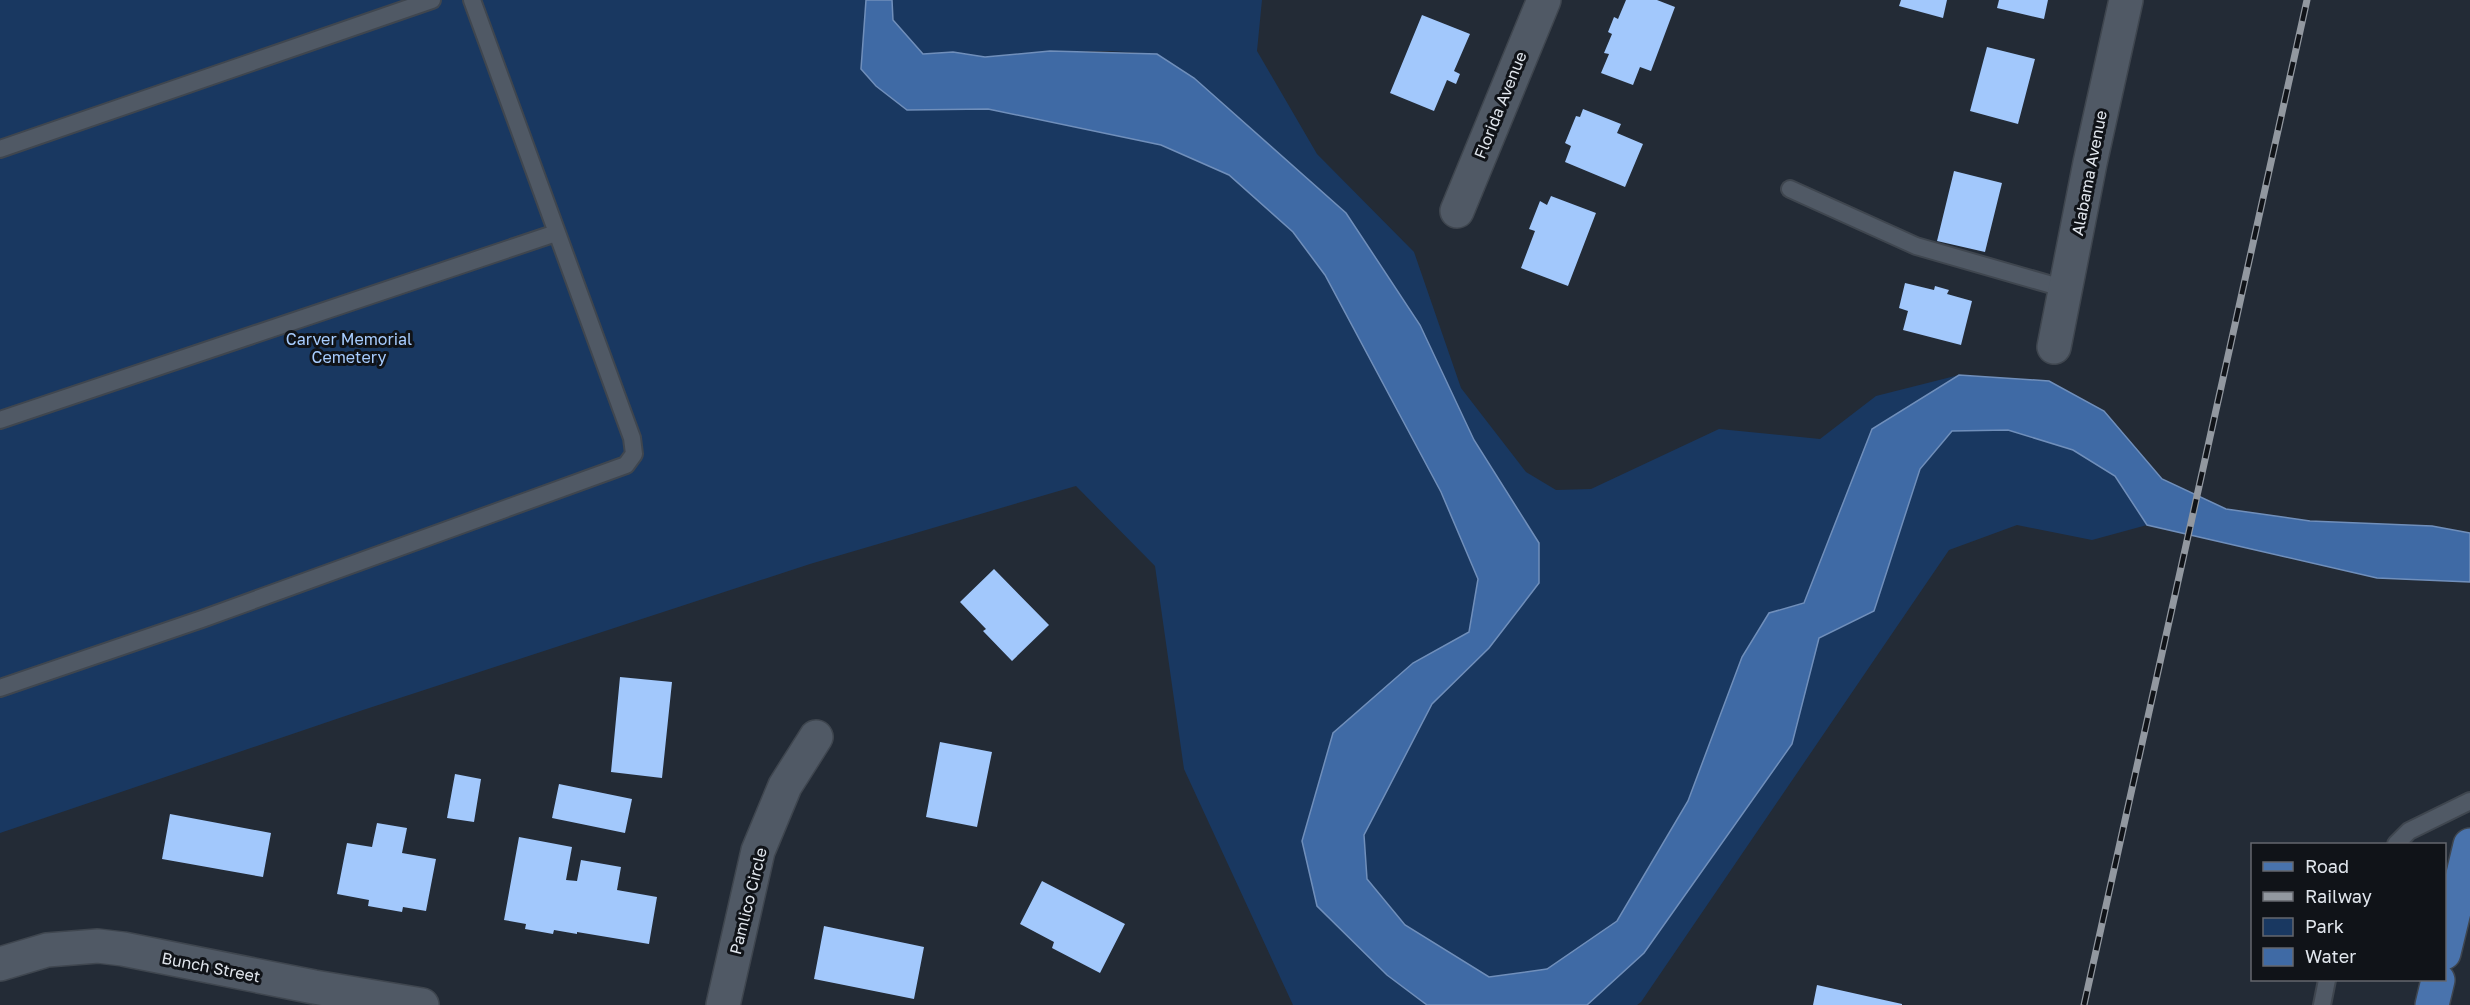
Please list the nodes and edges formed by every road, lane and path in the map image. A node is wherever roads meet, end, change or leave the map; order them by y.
1 (432, 0) edge
2 (472, 0) edge
3 (1544, 0) edge
4 (2126, 0) edge
5 (0, 149) edge
6 (1790, 189) dead end
7 (1457, 211) dead end
8 (556, 233) junction
9 (2066, 289) junction
10 (2054, 347) dead end
11 (0, 420) edge
12 (0, 688) edge
13 (816, 737) dead end
14 (2470, 801) edge
15 (2397, 843) edge
16 (2469, 854) edge
17 (2446, 949) edge
18 (0, 964) edge
19 (2327, 981) edge
20 (2438, 981) edge
21 (422, 1005) edge
22 (723, 1005) edge
23 (2322, 1005) edge
24 (2432, 1005) edge

1 - 5 lane
2 - 8 lane
3 - 7 street, Florida Avenue
4 - 9 street, Alabama Avenue
6 - 9 lane
8 - 11 lane
8 - 12 lane
9 - 10 street, Alabama Avenue
13 - 22 street, Pamlico Circle
14 - 15 lane
16 - 17 main road
18 - 21 street, Bunch Street
19 - 23 lane
20 - 24 main road

